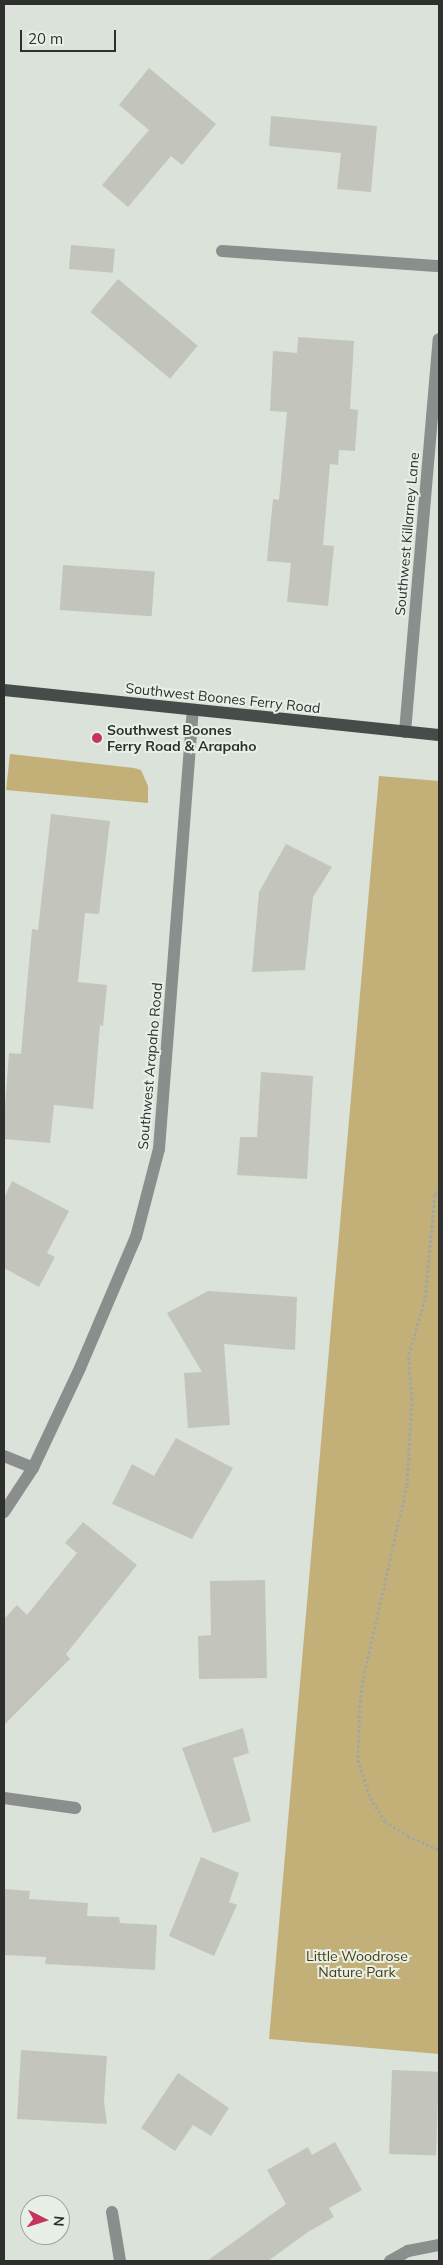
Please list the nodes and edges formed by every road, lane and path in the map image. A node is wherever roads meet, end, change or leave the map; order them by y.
1 (222, 251) dead end
2 (439, 266) edge
3 (439, 339) edge
4 (4, 690) edge
5 (193, 710) junction
6 (405, 732) junction
7 (439, 735) edge
8 (439, 1188) edge
9 (4, 1456) edge
10 (33, 1468) junction
11 (4, 1512) edge
12 (4, 1798) edge
13 (75, 1808) dead end
14 (439, 1850) edge
15 (112, 2212) dead end
16 (439, 2244) edge
17 (120, 2261) edge
18 (390, 2261) edge

1 - 2 street
3 - 6 street, Southwest Killarney Lane
4 - 5 main road, Southwest Boones Ferry Road
5 - 6 main road, Southwest Boones Ferry Road
5 - 10 street, Southwest Arapaho Road
6 - 7 main road, Southwest Boones Ferry Road
8 - 14 path
9 - 10 street
10 - 11 street, Southwest Arapaho Road
12 - 13 street
15 - 17 street
16 - 18 street

